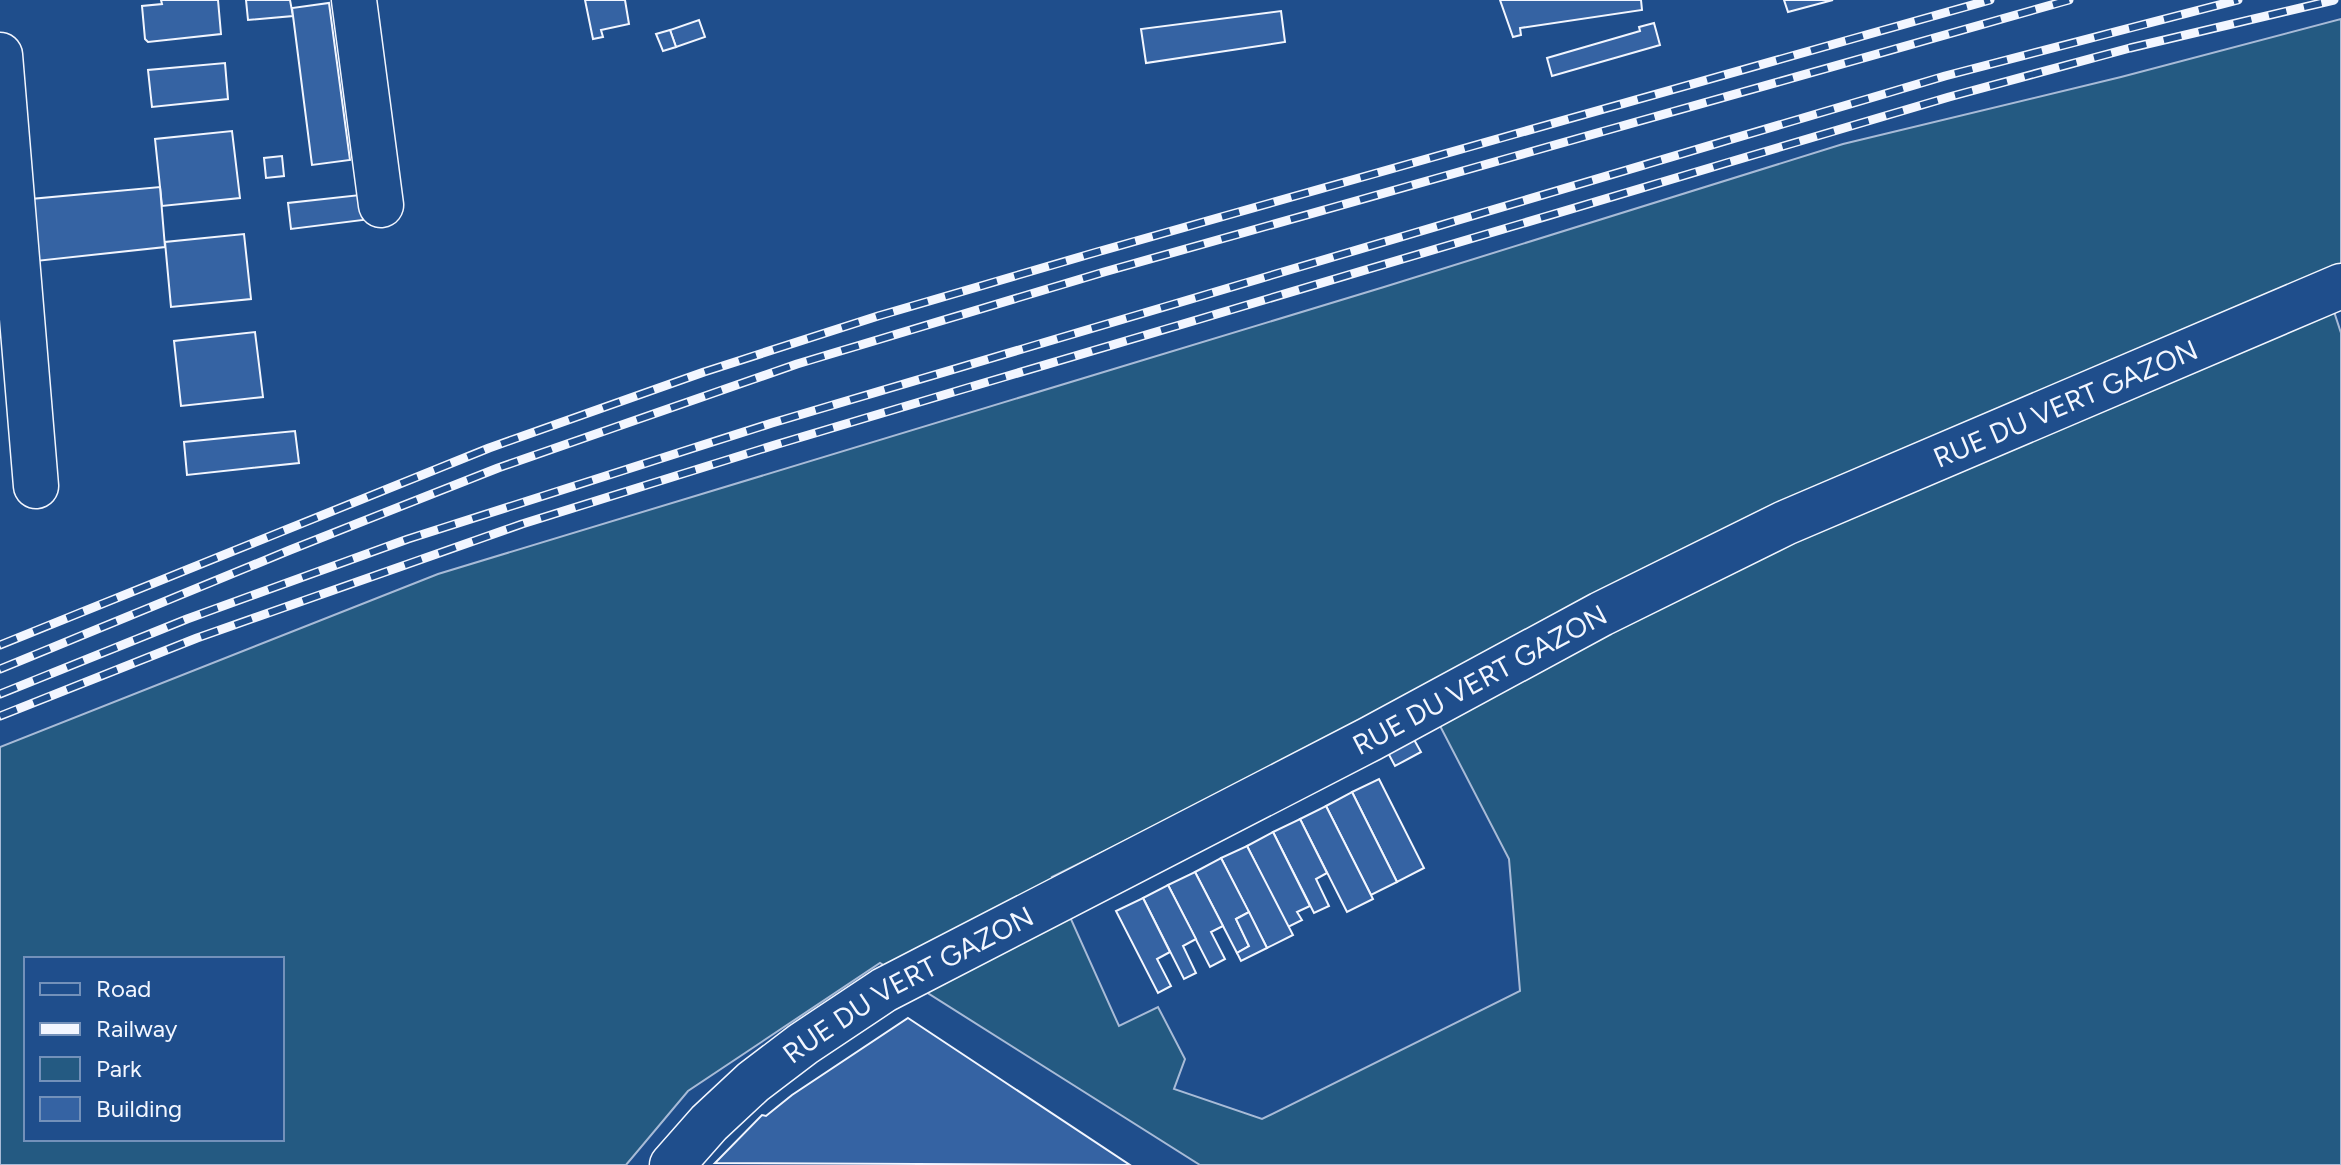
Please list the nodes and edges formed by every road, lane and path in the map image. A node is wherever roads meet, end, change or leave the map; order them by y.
1 (354, 0) edge
2 (0, 55) edge
3 (381, 205) dead end
4 (2341, 286) edge
5 (36, 486) dead end
6 (672, 1165) edge

1 - 3 street
2 - 5 street
4 - 6 street, RUE DU VERT GAZON

